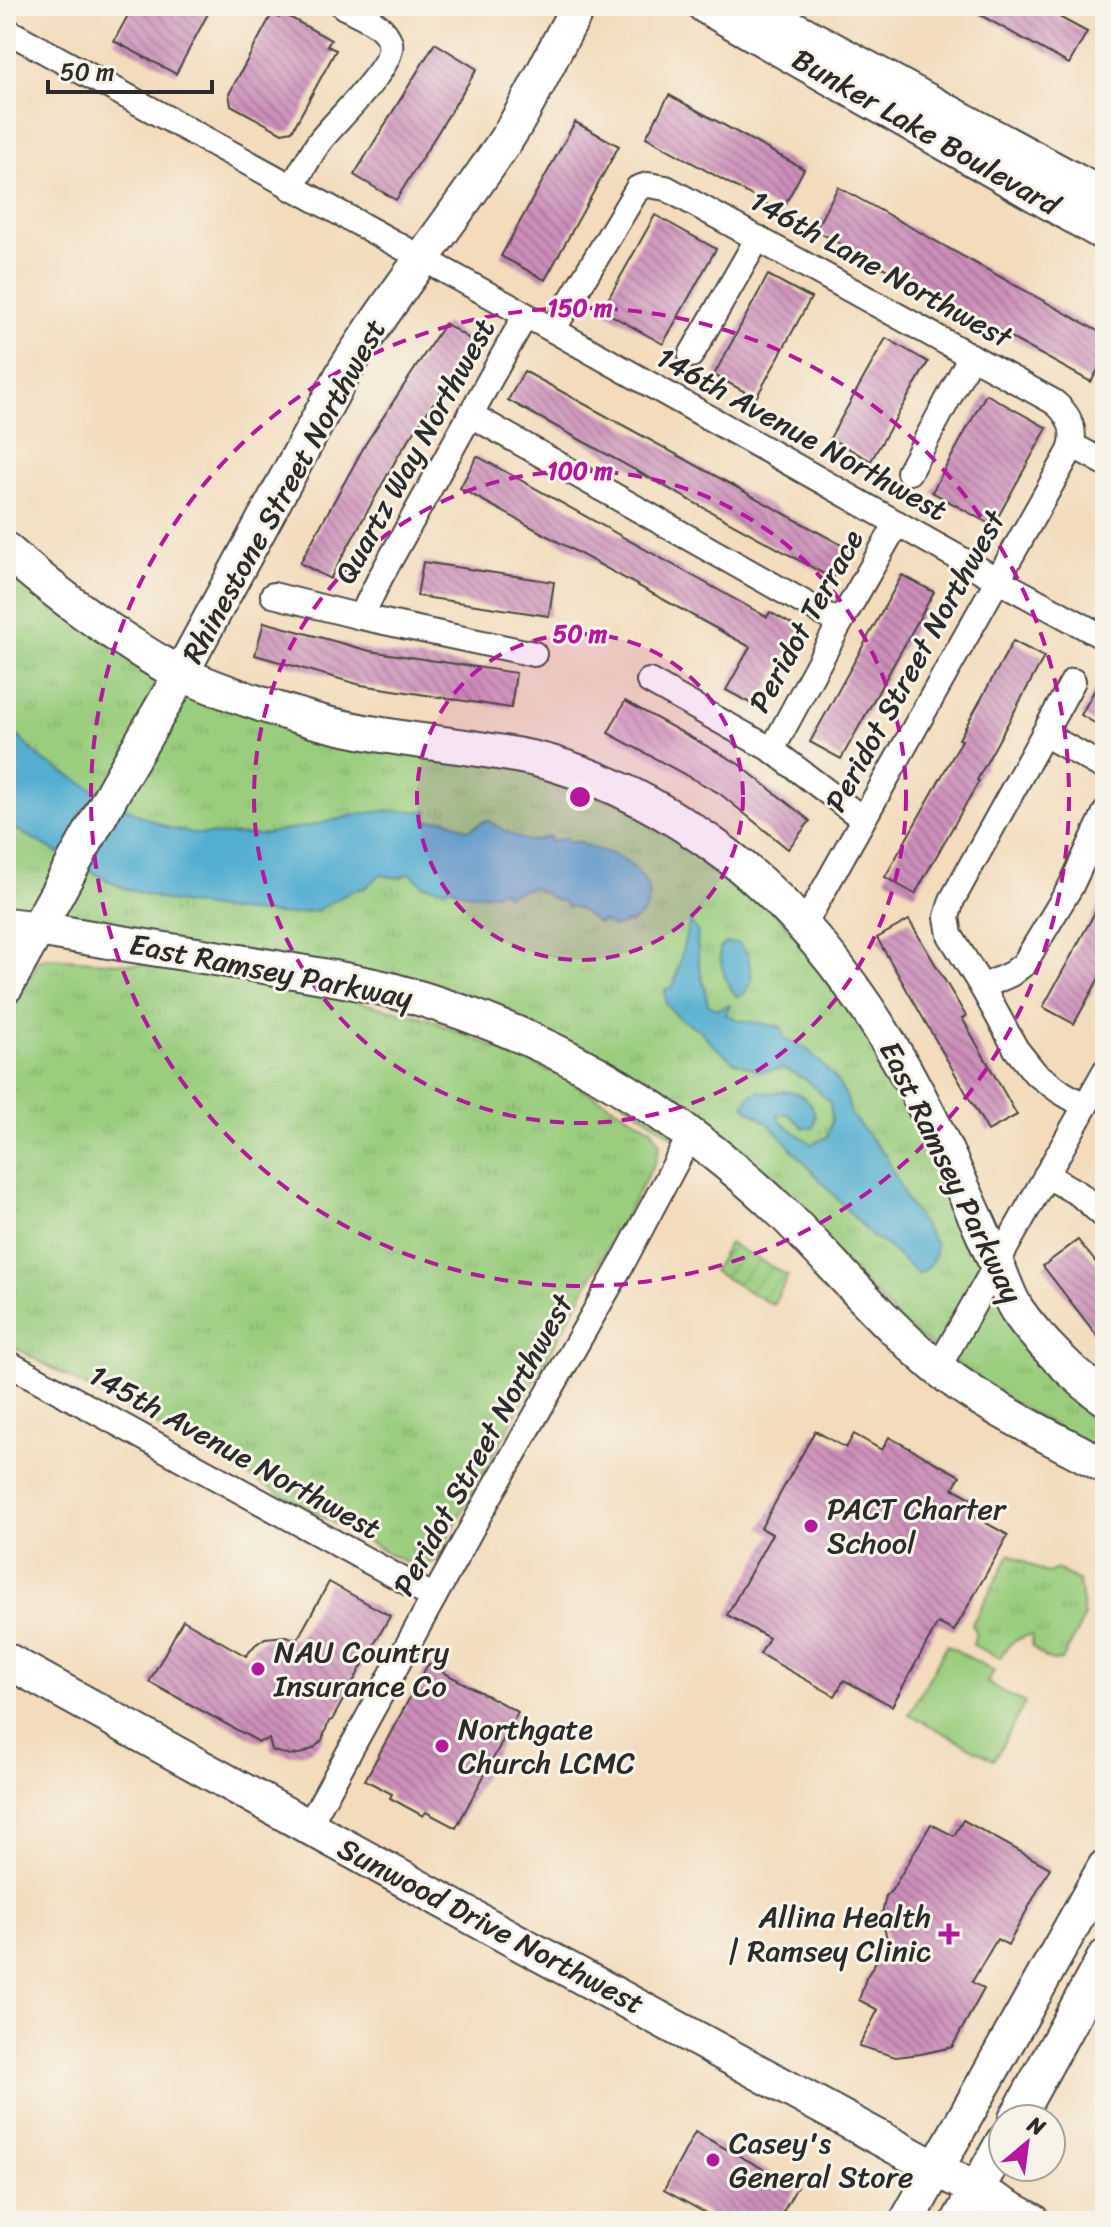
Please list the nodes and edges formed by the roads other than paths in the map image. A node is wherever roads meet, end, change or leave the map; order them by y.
1 (343, 6) edge
2 (579, 6) edge
3 (705, 6) edge
4 (752, 6) edge
5 (6, 30) edge
6 (291, 188) junction
7 (1105, 197) edge
8 (1105, 234) edge
9 (758, 238) junction
10 (422, 260) junction
11 (525, 316) junction
12 (553, 330) junction
13 (691, 355) dead end
14 (971, 356) junction
15 (471, 415) junction
16 (1072, 435) junction
17 (1105, 463) edge
18 (909, 472) dead end
19 (897, 523) junction
20 (6, 550) edge
21 (998, 580) junction
22 (273, 595) dead end
23 (361, 617) junction
24 (840, 623) junction
25 (1105, 638) edge
26 (534, 654) dead end
27 (181, 674) junction
28 (649, 681) dead end
29 (1073, 681) dead end
30 (1044, 734) junction
31 (772, 750) junction
32 (1105, 768) edge
33 (1105, 813) edge
34 (863, 819) junction
35 (804, 925) junction
36 (22, 927) edge
37 (6, 986) edge
38 (982, 987) junction
39 (1105, 1071) edge
40 (1085, 1106) junction
41 (690, 1136) junction
42 (1046, 1175) junction
43 (1105, 1217) edge
44 (997, 1264) junction
45 (6, 1362) edge
46 (938, 1368) junction
47 (1105, 1398) edge
48 (1105, 1466) edge
49 (434, 1597) junction
50 (6, 1660) edge
51 (308, 1827) junction
52 (1105, 1867) edge
53 (1105, 1957) edge
54 (1025, 2103) edge
55 (938, 2168) junction
56 (987, 2170) edge
57 (976, 2190) junction
58 (907, 2221) edge
59 (959, 2221) edge
60 (1033, 2221) edge

1 - 6 street
2 - 10 street, Rhinestone Street Northwest
3 - 8 street, Bunker Lake Boulevard
4 - 7 street, Bunker Lake Boulevard
5 - 6 street, 146th Avenue Northwest
6 - 10 street, 146th Avenue Northwest
9 - 12 street, 146th Lane Northwest
9 - 13 street
9 - 14 street, 146th Lane Northwest
10 - 11 street, 146th Avenue Northwest
10 - 27 street, Rhinestone Street Northwest
11 - 12 street, 146th Avenue Northwest
11 - 15 street, Quartz Way Northwest
12 - 19 street, 146th Avenue Northwest
14 - 16 street, 146th Lane Northwest
14 - 18 street
15 - 23 street, Quartz Way Northwest
15 - 24 street
16 - 17 street, 146th Lane Northwest
16 - 21 street, Peridot Street Northwest
19 - 21 street, 146th Avenue Northwest
19 - 24 street, Peridot Terrace
20 - 27 street, East Ramsey Parkway
21 - 25 street, 146th Avenue Northwest
21 - 34 street, Peridot Street Northwest
22 - 23 street
23 - 26 street
24 - 31 street, Peridot Terrace
27 - 35 street, East Ramsey Parkway
27 - 36 street, Rhinestone Street Northwest
28 - 31 street
29 - 30 street
30 - 32 street
30 - 38 street
31 - 34 street
33 - 38 street
34 - 35 street, Peridot Street Northwest
35 - 44 street, East Ramsey Parkway
36 - 37 street, Rhinestone Street Northwest
36 - 41 street, East Ramsey Parkway
38 - 40 street
39 - 40 street
40 - 42 street
41 - 46 street, East Ramsey Parkway
41 - 49 street, Peridot Street Northwest
42 - 43 street
42 - 44 street
44 - 46 street
44 - 47 street, East Ramsey Parkway
45 - 49 street, 145th Avenue Northwest
46 - 48 street, East Ramsey Parkway
49 - 51 street, Peridot Street Northwest
50 - 51 street, Sunwood Drive Northwest
51 - 55 street, Sunwood Drive Northwest
52 - 55 street
53 - 54 street
55 - 57 street, Sunwood Drive Northwest
55 - 58 street
56 - 57 street
57 - 59 street
57 - 60 street, Sunwood Drive Northwest

